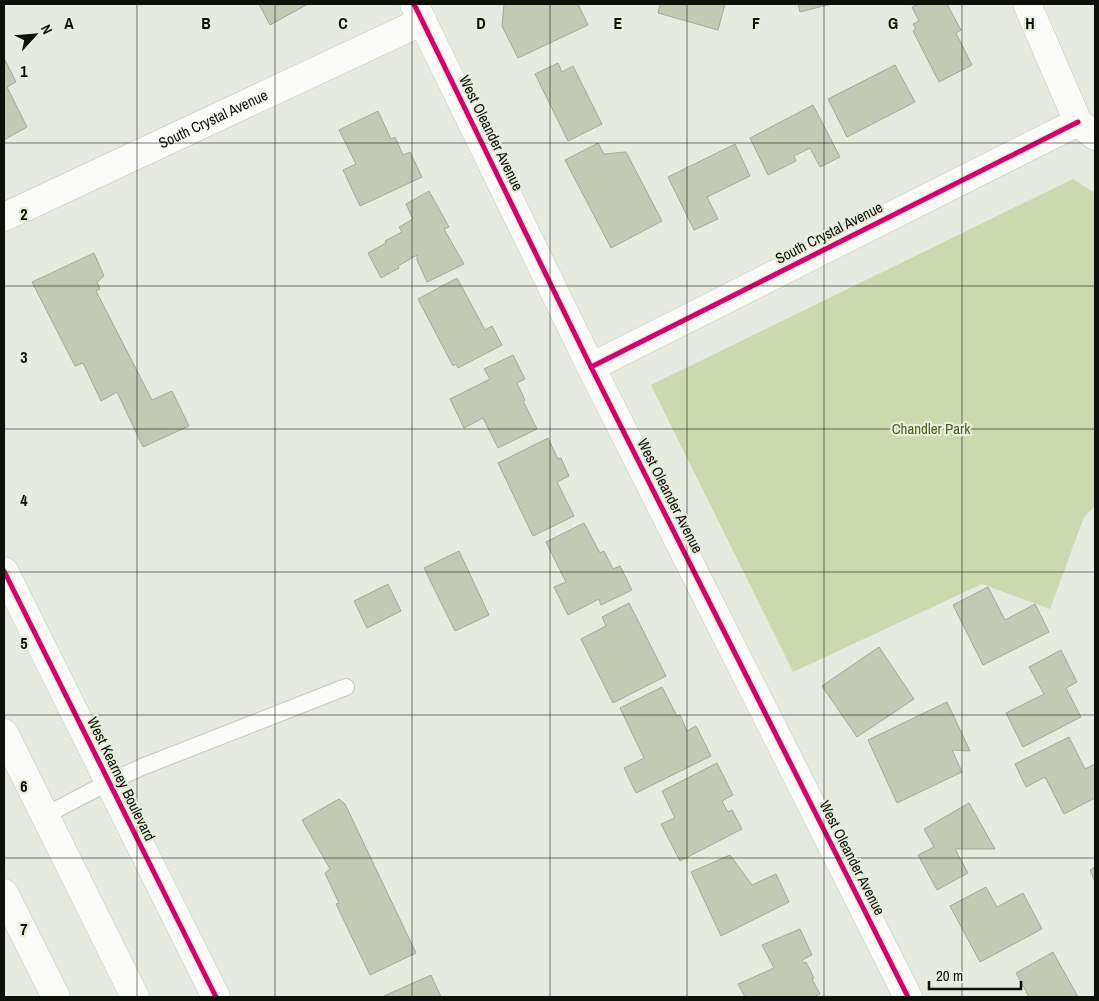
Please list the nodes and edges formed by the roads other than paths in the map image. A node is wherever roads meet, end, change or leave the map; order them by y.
1 (1027, 4) edge
2 (418, 12) edge
3 (1087, 129) edge
4 (4, 217) edge
5 (591, 367) junction
6 (4, 571) edge
7 (346, 687) dead end
8 (4, 733) edge
9 (10, 762) edge
10 (109, 782) junction
11 (44, 816) junction
12 (4, 893) edge
13 (56, 997) edge
14 (135, 997) edge
15 (216, 997) edge
16 (908, 997) edge

1 - 3 street
2 - 4 street, South Crystal Avenue
2 - 5 street, West Oleander Avenue
3 - 5 street, South Crystal Avenue
5 - 16 street, West Oleander Avenue
6 - 10 street, West Kearney Boulevard
7 - 10 lane
8 - 9 street
9 - 11 street
10 - 11 lane
10 - 15 street, West Kearney Boulevard
11 - 14 street
12 - 13 street

